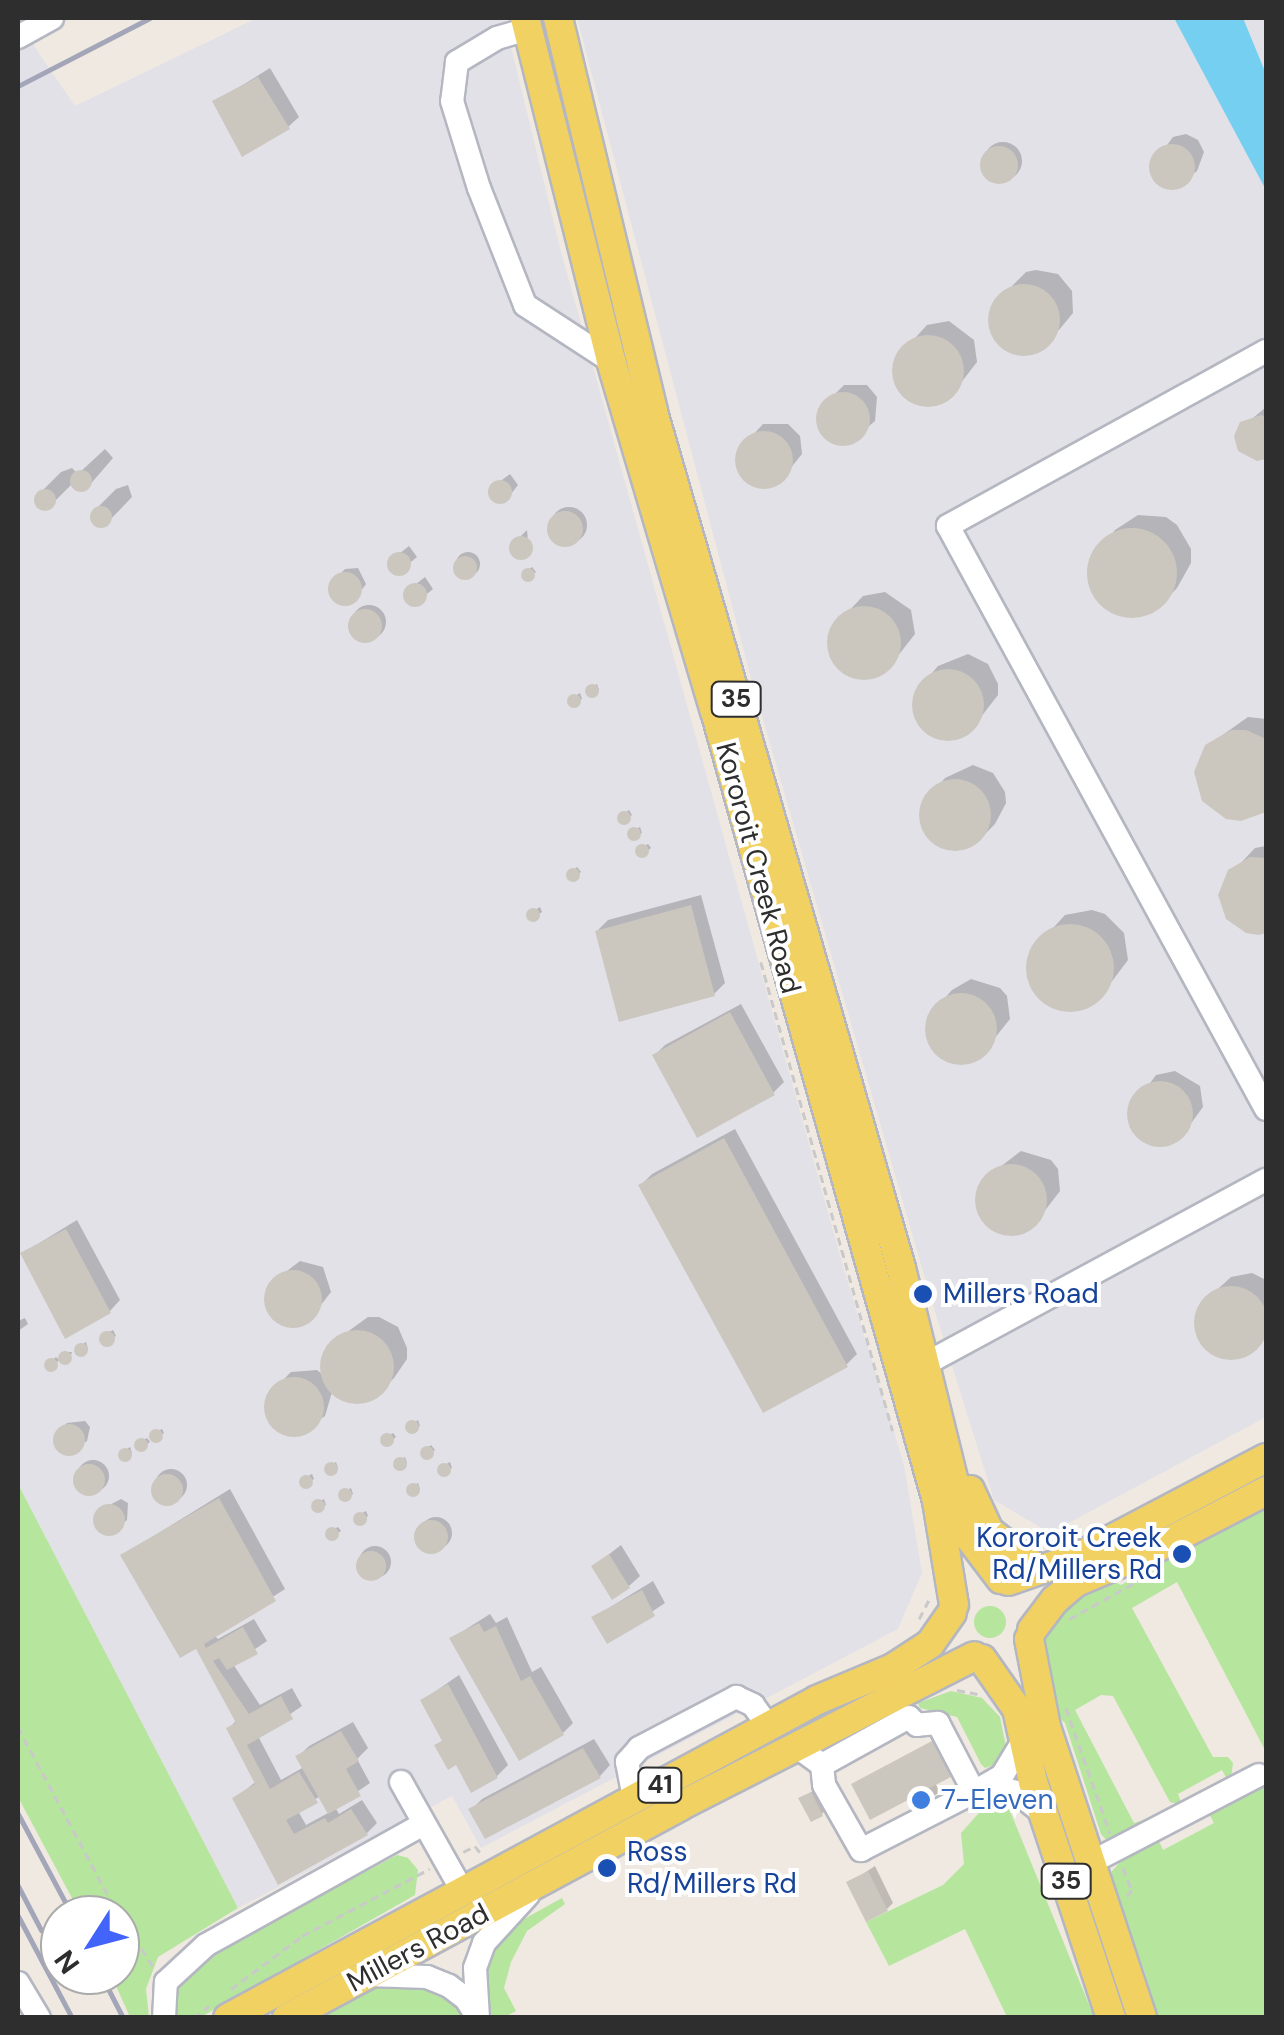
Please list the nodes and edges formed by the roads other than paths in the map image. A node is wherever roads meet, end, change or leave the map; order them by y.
1 (52, 18) edge
2 (558, 19) edge
3 (526, 23) edge
4 (18, 37) edge
5 (1266, 351) edge
6 (611, 361) junction
7 (819, 985) junction
8 (792, 992) junction
9 (1266, 1108) edge
10 (1266, 1180) edge
11 (927, 1363) junction
12 (905, 1389) junction
13 (946, 1439) junction
14 (1266, 1458) edge
15 (1266, 1492) edge
16 (1038, 1570) junction
17 (1005, 1580) junction
18 (953, 1609) junction
19 (1030, 1634) junction
20 (978, 1658) junction
21 (916, 1684) junction
22 (909, 1717) junction
23 (768, 1726) junction
24 (1024, 1741) junction
25 (796, 1746) junction
26 (822, 1766) junction
27 (1260, 1775) dead end
28 (401, 1782) dead end
29 (981, 1789) junction
30 (634, 1798) junction
31 (1044, 1814) junction
32 (422, 1824) junction
33 (1104, 1855) junction
34 (540, 1883) junction
35 (462, 1892) junction
36 (366, 1976) junction
37 (18, 1984) edge
38 (221, 2006) edge
39 (39, 2018) edge
40 (164, 2018) edge
41 (287, 2018) edge
42 (478, 2018) edge
43 (1110, 2018) edge
44 (1142, 2018) edge

1 - 4 street
2 - 3 main road
2 - 7 main road, Kororoit Creek Road / 35
3 - 6 main road, Kororoit Creek Road / 35
3 - 6 street
5 - 9 street
6 - 8 main road, Kororoit Creek Road / 35
7 - 8 main road
7 - 11 main road, Kororoit Creek Road / 35
8 - 12 main road, Kororoit Creek Road / 35
10 - 11 street
11 - 12 main road
11 - 13 main road, Kororoit Creek Road / 35
12 - 18 main road, Kororoit Creek Road / 35
13 - 16 main road
13 - 17 main road, Kororoit Creek Road / 35
14 - 16 main road
15 - 19 main road
16 - 17 main road
17 - 18 main road
17 - 19 main road, 35
18 - 20 main road, 35
18 - 23 main road, Millers Road / 41
19 - 20 main road
19 - 33 main road, 35
20 - 21 main road, Millers Road / 41
20 - 24 main road, 35
21 - 22 street
21 - 25 main road, Millers Road / 41
22 - 26 street
22 - 29 street
23 - 30 main road, Millers Road / 41
23 - 30 street
24 - 29 street
24 - 31 main road, 35
25 - 26 street
25 - 34 main road, Millers Road / 41
26 - 29 street
27 - 33 street
28 - 32 street
29 - 31 street
30 - 35 main road, Millers Road / 41
31 - 43 main road, 35
32 - 35 street
32 - 40 street
33 - 44 main road, 35
34 - 36 main road, Millers Road / 41
34 - 42 street
35 - 38 main road, Millers Road / 41
36 - 41 main road, Millers Road / 41
36 - 42 street
37 - 39 street

